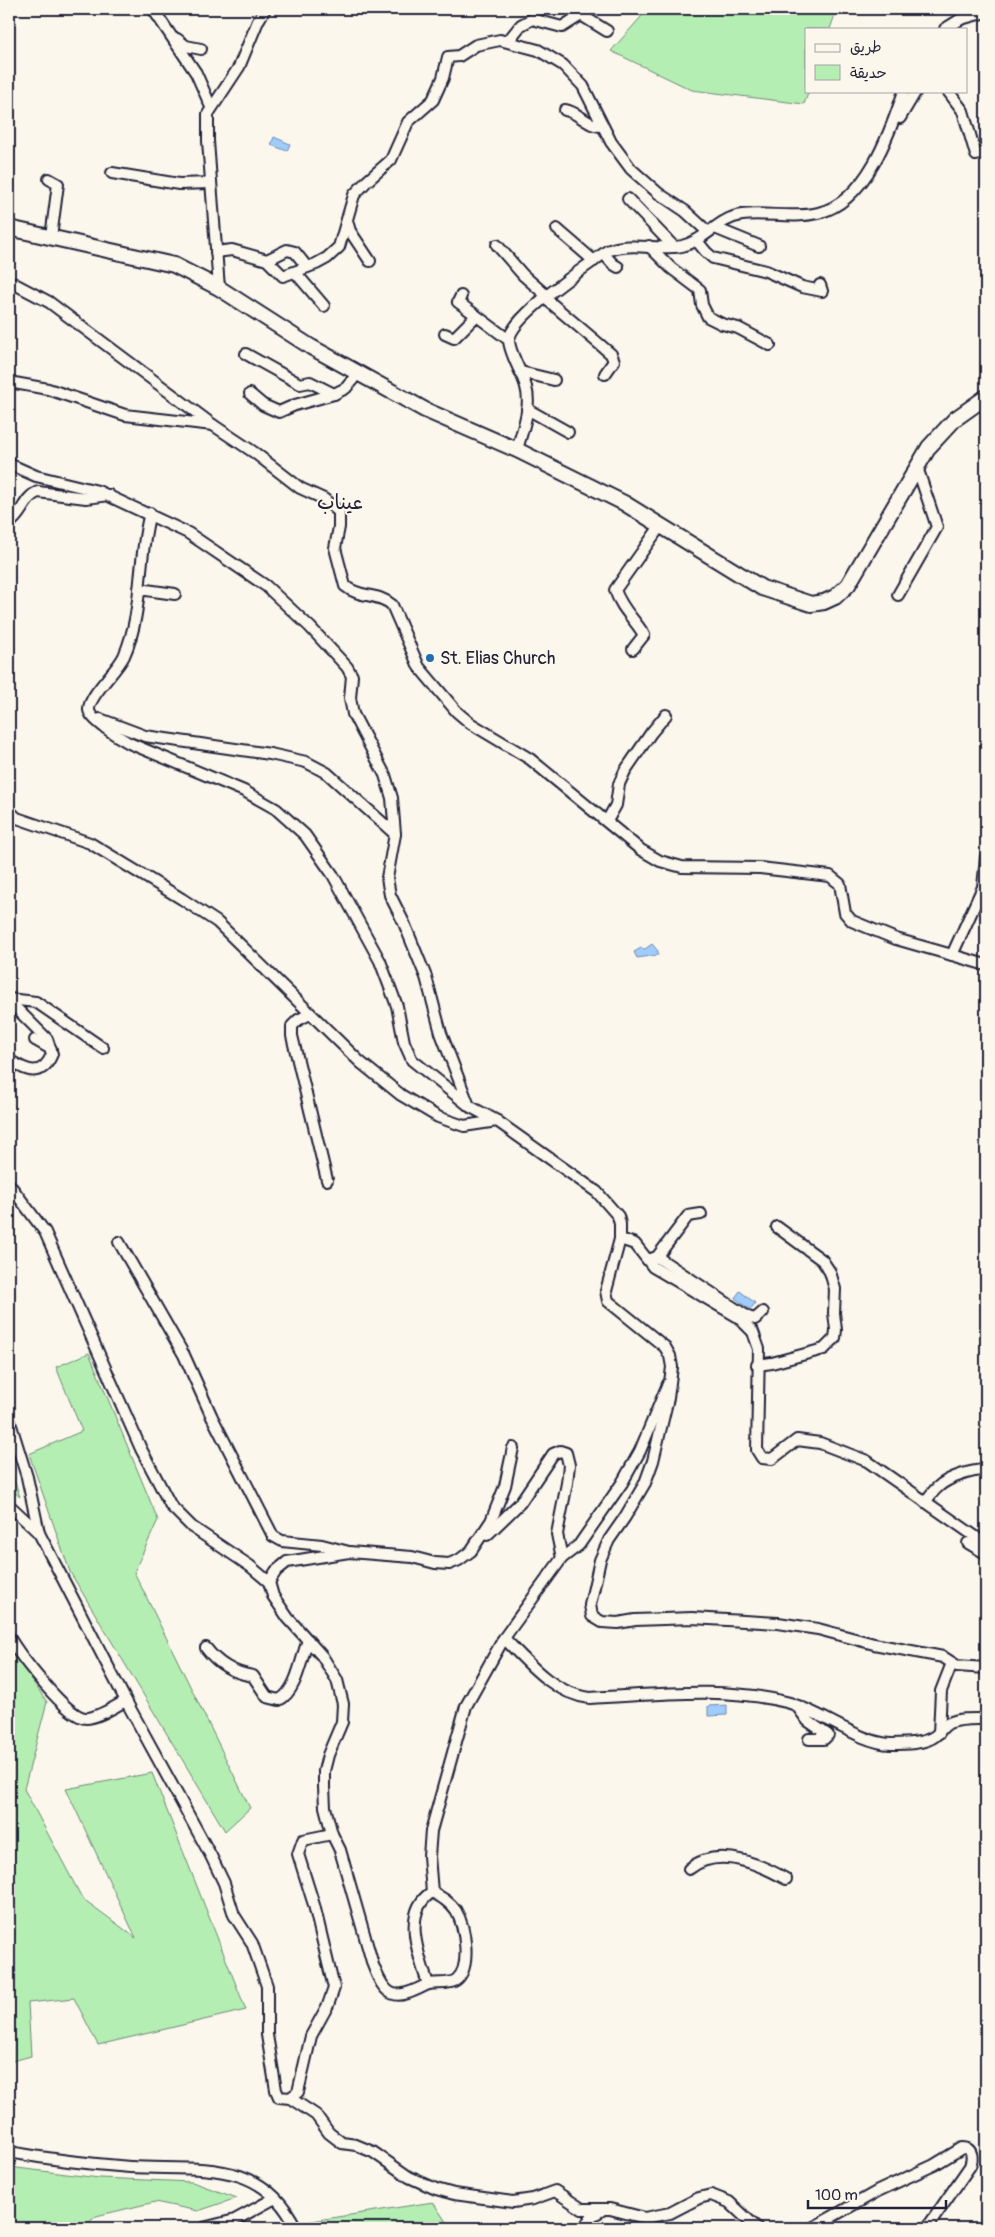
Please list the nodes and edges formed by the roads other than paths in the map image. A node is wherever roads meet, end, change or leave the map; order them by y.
1 (153, 9) edge
2 (265, 9) edge
3 (986, 12) edge
4 (947, 28) edge
5 (607, 31) dead end
6 (171, 36) junction
7 (508, 41) junction
8 (202, 49) dead end
9 (904, 92) edge
10 (915, 92) edge
11 (949, 92) edge
12 (211, 107) junction
13 (565, 110) dead end
14 (602, 126) junction
15 (890, 134) junction
16 (976, 155) dead end
17 (112, 173) dead end
18 (49, 179) dead end
19 (211, 183) junction
20 (628, 199) dead end
21 (347, 220) junction
22 (9, 228) edge
23 (557, 229) dead end
24 (711, 230) junction
25 (51, 238) junction
26 (697, 241) junction
27 (497, 245) dead end
28 (649, 246) junction
29 (759, 246) dead end
30 (674, 247) junction
31 (216, 252) junction
32 (604, 254) junction
33 (267, 260) junction
34 (370, 261) dead end
35 (594, 261) junction
36 (307, 267) junction
37 (618, 267) dead end
38 (295, 272) junction
39 (9, 281) edge
40 (820, 285) dead end
41 (219, 288) junction
42 (461, 296) dead end
43 (546, 297) junction
44 (324, 306) dead end
45 (476, 316) junction
46 (445, 334) dead end
47 (509, 340) junction
48 (770, 345) dead end
49 (246, 354) dead end
50 (521, 372) junction
51 (358, 373) junction
52 (605, 374) dead end
53 (554, 380) dead end
54 (9, 382) edge
55 (250, 394) dead end
56 (334, 394) junction
57 (986, 397) edge
58 (527, 409) junction
59 (213, 425) junction
60 (568, 432) dead end
61 (516, 450) junction
62 (9, 464) edge
63 (917, 467) junction
64 (109, 495) junction
65 (150, 513) junction
66 (9, 523) edge
67 (661, 524) junction
68 (139, 589) junction
69 (175, 594) dead end
70 (898, 595) dead end
71 (633, 649) dead end
72 (90, 715) junction
73 (666, 715) dead end
74 (9, 812) edge
75 (607, 821) junction
76 (395, 834) junction
77 (986, 857) edge
78 (952, 955) junction
79 (986, 965) edge
80 (9, 1000) edge
81 (310, 1014) junction
82 (36, 1040) dead end
83 (103, 1048) dead end
84 (52, 1050) junction
85 (9, 1060) edge
86 (469, 1106) junction
87 (497, 1121) junction
88 (326, 1180) dead end
89 (9, 1184) edge
90 (701, 1214) dead end
91 (777, 1227) dead end
92 (620, 1239) junction
93 (119, 1242) dead end
94 (646, 1257) junction
95 (657, 1257) junction
96 (763, 1312) dead end
97 (757, 1365) junction
98 (670, 1381) junction
99 (9, 1419) edge
100 (513, 1448) dead end
101 (986, 1470) edge
102 (925, 1502) junction
103 (9, 1505) edge
104 (40, 1533) junction
105 (968, 1543) dead end
106 (986, 1546) edge
107 (349, 1552) junction
108 (471, 1552) junction
109 (562, 1558) junction
110 (269, 1582) junction
111 (9, 1637) edge
112 (504, 1638) junction
113 (308, 1640) junction
114 (206, 1648) dead end
115 (952, 1663) junction
116 (986, 1668) edge
117 (126, 1701) junction
118 (797, 1706) junction
119 (986, 1718) edge
120 (939, 1733) junction
121 (809, 1738) dead end
122 (332, 1834) junction
123 (689, 1869) dead end
124 (786, 1879) dead end
125 (432, 1892) junction
126 (428, 1984) junction
127 (290, 2098) junction
128 (9, 2152) edge
129 (275, 2198) junction
130 (604, 2209) junction
131 (986, 2224) edge
132 (203, 2228) edge
133 (296, 2228) edge
134 (584, 2228) edge
135 (757, 2228) edge
136 (812, 2228) edge
137 (927, 2228) edge
138 (982, 2228) edge

1 - 6 street
2 - 12 street
3 - 4 street
5 - 7 street
6 - 8 street
6 - 12 street
7 - 14 street
7 - 21 street
9 - 15 street
10 - 15 street
11 - 16 street
12 - 19 street
13 - 14 street
14 - 24 street
15 - 24 street
17 - 19 street
18 - 25 street
19 - 31 street
20 - 30 street
21 - 34 street
21 - 36 street
22 - 25 main road
23 - 35 street
24 - 26 street
24 - 29 street
25 - 41 main road
26 - 30 street
26 - 40 street
27 - 43 street
28 - 30 street
28 - 32 street
28 - 48 street
31 - 33 street
31 - 41 street
32 - 35 street
32 - 37 street
33 - 36 street
33 - 38 street
35 - 43 street
36 - 38 street
38 - 44 street
39 - 59 street
41 - 51 main road
42 - 45 street
43 - 47 street
43 - 52 street
45 - 46 street
45 - 47 street
47 - 50 street
49 - 56 street
50 - 53 street
50 - 58 street
51 - 56 street
51 - 61 main road
54 - 59 street
55 - 56 street
57 - 63 main road
58 - 60 street
58 - 61 street
59 - 75 street
61 - 67 main road
62 - 64 street
63 - 67 main road
63 - 70 street
64 - 65 street
64 - 66 street
65 - 68 street
65 - 76 street
67 - 71 street
68 - 69 street
68 - 72 street
72 - 76 street
72 - 86 street
73 - 75 street
74 - 81 street
75 - 78 street
76 - 86 street
77 - 78 street
78 - 79 street
80 - 83 street
80 - 84 street
81 - 87 street
81 - 88 street
82 - 84 street
84 - 85 street
86 - 87 street
87 - 92 street
89 - 110 street
90 - 95 street
91 - 97 street
92 - 94 street
92 - 98 street
93 - 107 street
94 - 95 street
94 - 97 street
95 - 96 street
97 - 102 street
98 - 109 street
98 - 115 street
99 - 104 street
100 - 108 street
101 - 102 street
102 - 106 street
103 - 104 street
104 - 117 street
105 - 106 street
107 - 108 street
107 - 110 street
108 - 109 street
109 - 112 street
110 - 113 street
111 - 117 street
112 - 118 street
112 - 125 street
113 - 114 street
113 - 122 street
115 - 116 street
115 - 120 street
117 - 127 street
118 - 120 street
118 - 121 street
119 - 120 street
122 - 126 street
122 - 127 street
123 - 124 street
125 - 126 street
125 - 126 street
127 - 130 street
128 - 129 street
129 - 132 street
129 - 133 street
130 - 134 street
130 - 135 street
131 - 138 street
136 - 137 street

